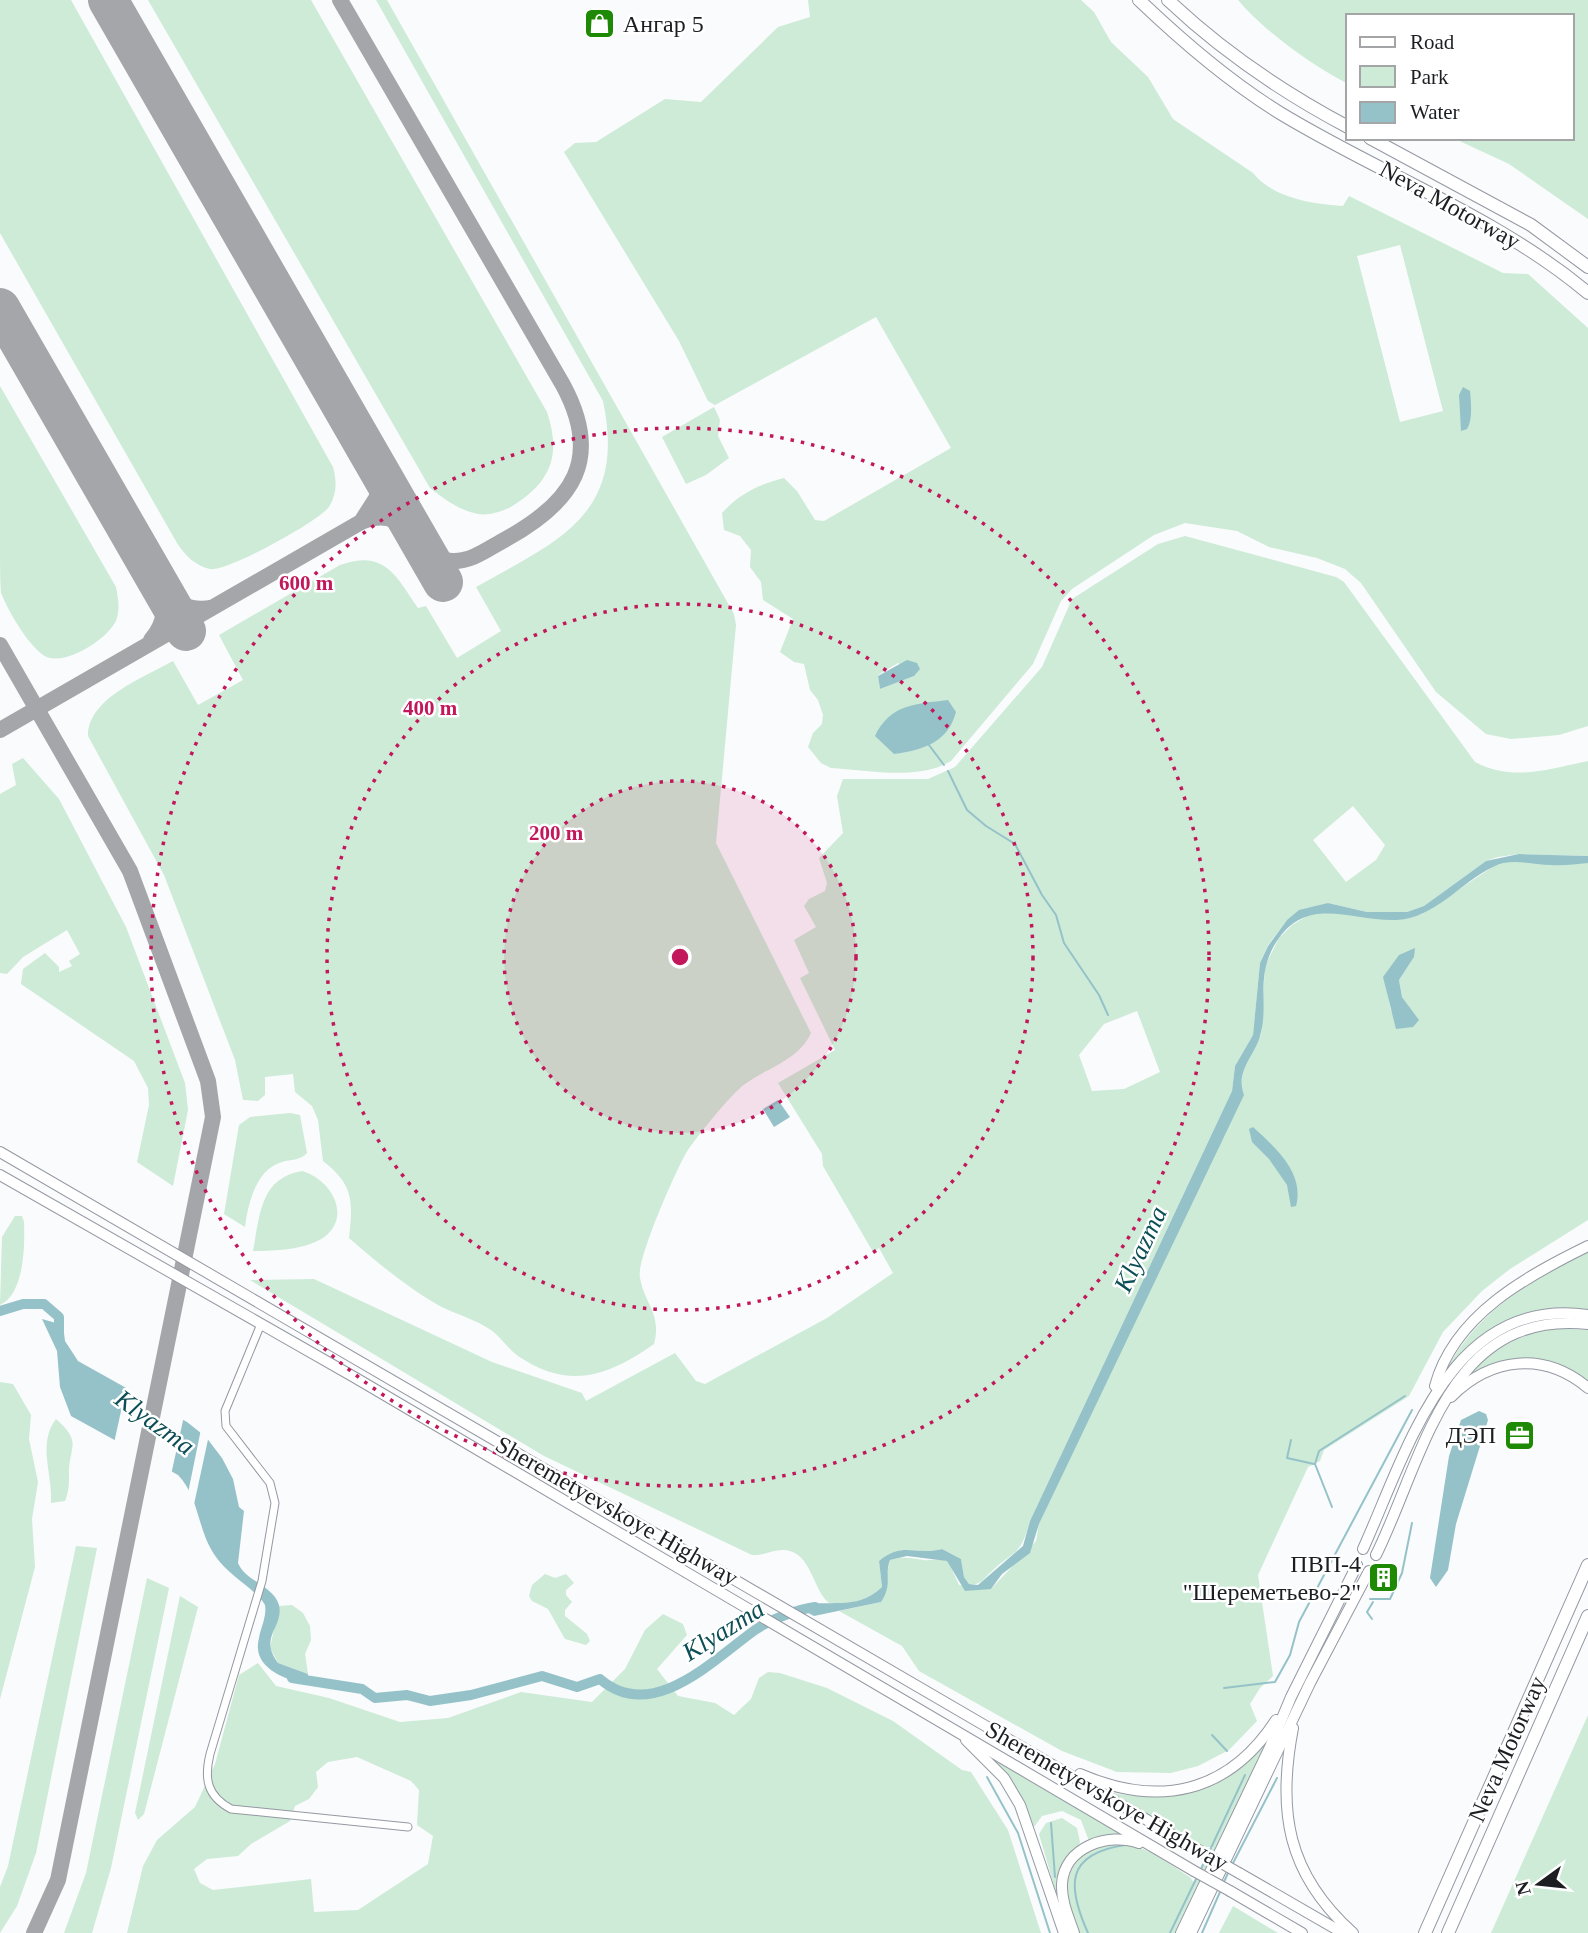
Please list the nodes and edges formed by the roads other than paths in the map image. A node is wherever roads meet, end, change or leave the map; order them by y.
1 (1139, 0) edge
2 (1168, 0) edge
3 (1346, 126) edge
4 (1374, 140) edge
5 (1588, 267) edge
6 (1588, 293) edge
7 (0, 1152) edge
8 (0, 1175) edge
9 (1588, 1246) edge
10 (1588, 1315) edge
11 (261, 1324) junction
12 (1588, 1324) edge
13 (361, 1362) junction
14 (354, 1377) junction
15 (1588, 1388) edge
16 (1435, 1406) junction
17 (1363, 1549) dead end
18 (1376, 1555) dead end
19 (1357, 1565) dead end
20 (1588, 1565) edge
21 (1369, 1570) dead end
22 (1588, 1616) edge
23 (1584, 1628) edge
24 (1290, 1697) junction
25 (1297, 1711) junction
26 (952, 1727) junction
27 (1042, 1757) junction
28 (408, 1827) dead end
29 (1163, 1852) junction
30 (1064, 1933) edge
31 (1074, 1933) edge
32 (1181, 1933) edge
33 (1191, 1933) edge
34 (1302, 1933) edge
35 (1343, 1933) edge
36 (1353, 1933) edge
37 (1425, 1933) edge
38 (1448, 1933) edge

1 - 6 highway, Neva Motorway
2 - 3 highway
4 - 5 highway, Neva Motorway
7 - 13 main road, Sheremetyevskoye Highway
8 - 11 main road, Sheremetyevskoye Highway
9 - 16 main road
10 - 16 main road
11 - 14 main road, Sheremetyevskoye Highway
11 - 28 street
12 - 16 main road
13 - 14 street
13 - 27 main road, Sheremetyevskoye Highway
14 - 26 main road, Sheremetyevskoye Highway
15 - 16 main road
16 - 17 main road
16 - 18 main road
19 - 24 main road
20 - 37 highway, Neva Motorway
21 - 25 main road
22 - 23 highway, Neva Motorway
23 - 38 highway, Neva Motorway
24 - 27 main road
24 - 32 main road
25 - 33 main road
25 - 36 main road
26 - 29 main road, Sheremetyevskoye Highway
26 - 30 main road
27 - 35 main road, Sheremetyevskoye Highway, bridge
29 - 31 main road
29 - 34 main road, Sheremetyevskoye Highway, bridge

